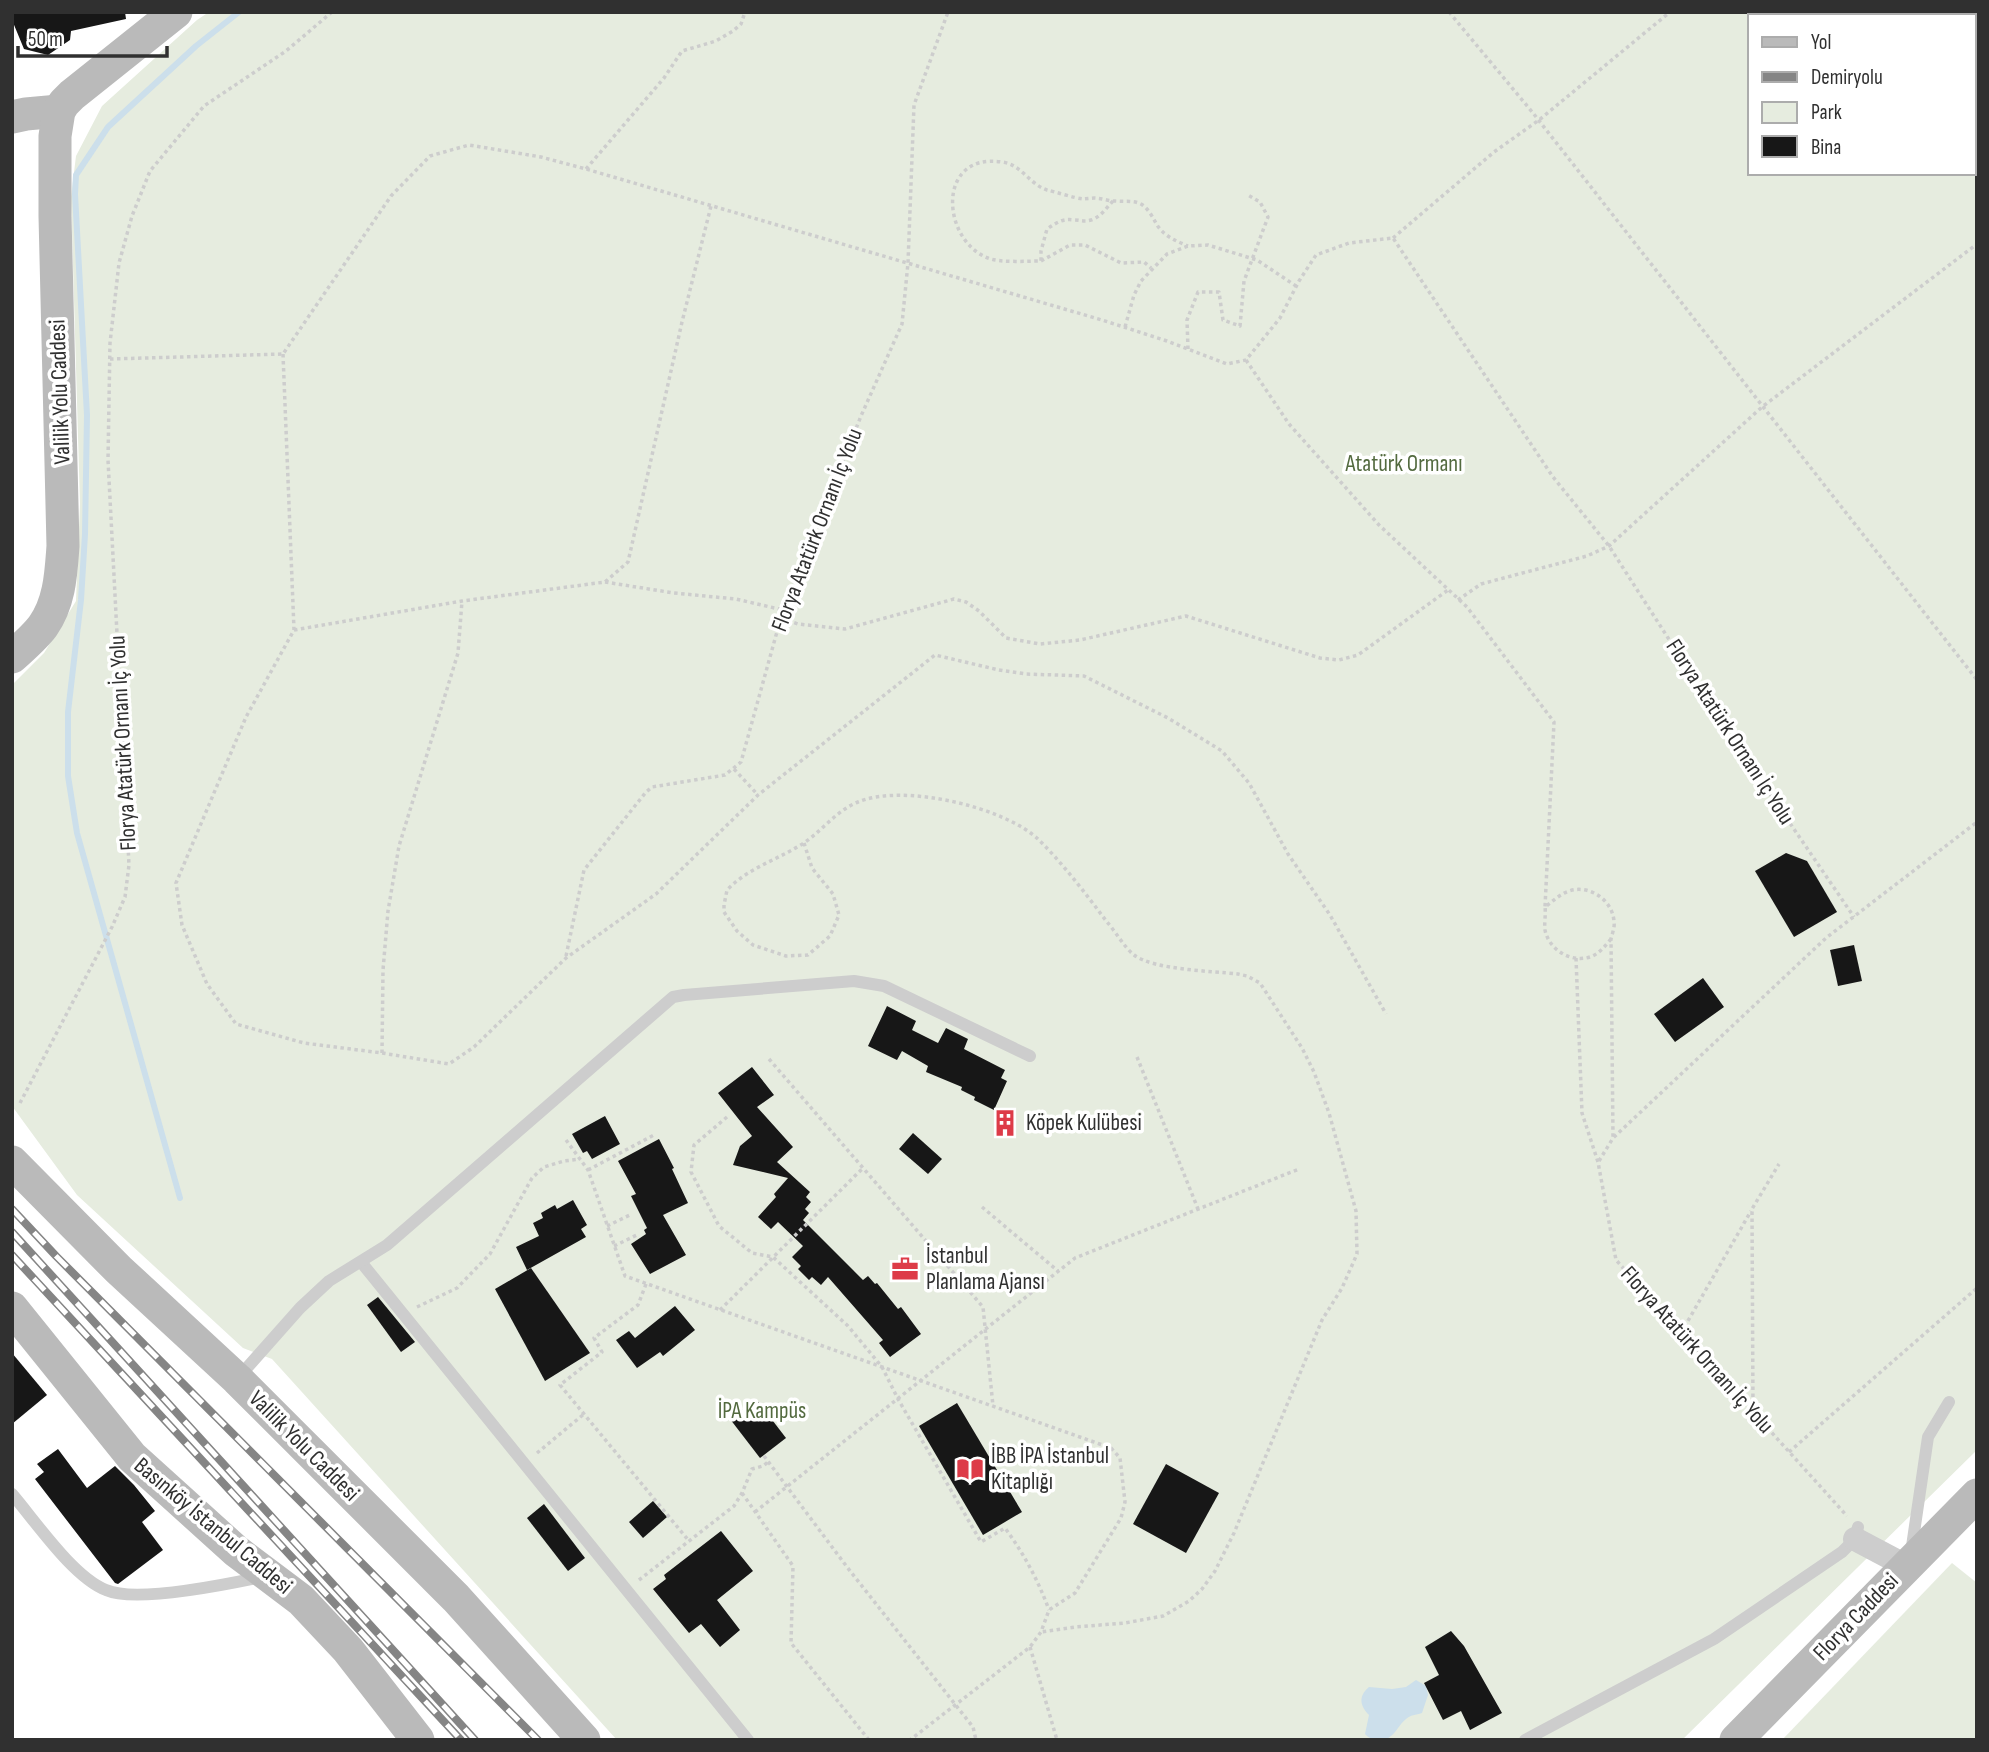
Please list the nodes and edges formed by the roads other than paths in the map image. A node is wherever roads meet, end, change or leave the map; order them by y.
1 (176, 12) edge
2 (59, 111) junction
3 (12, 117) edge
4 (12, 657) edge
5 (1030, 1056) dead end
6 (12, 1162) edge
7 (361, 1262) junction
8 (12, 1308) edge
9 (237, 1379) junction
10 (1948, 1402) dead end
11 (12, 1494) edge
12 (1969, 1514) edge
13 (1856, 1533) joint
14 (1908, 1564) junction
15 (268, 1575) junction
16 (418, 1740) edge
17 (584, 1740) edge
18 (748, 1740) edge
19 (1525, 1740) edge
20 (1736, 1740) edge

1 - 2 main road
2 - 3 main road
2 - 4 main road, Valilik Yolu Caddesi
5 - 7 lane
6 - 9 main road, Valilik Yolu Caddesi
7 - 9 lane
7 - 18 lane
8 - 15 main road, Basınköy İstanbul Caddesi
9 - 17 main road, Valilik Yolu Caddesi
10 - 14 lane
11 - 15 lane
12 - 14 main road, Florya Caddesi
13 - 14 street
13 - 19 lane
14 - 20 main road, Florya Caddesi
15 - 16 main road, Basınköy İstanbul Caddesi

